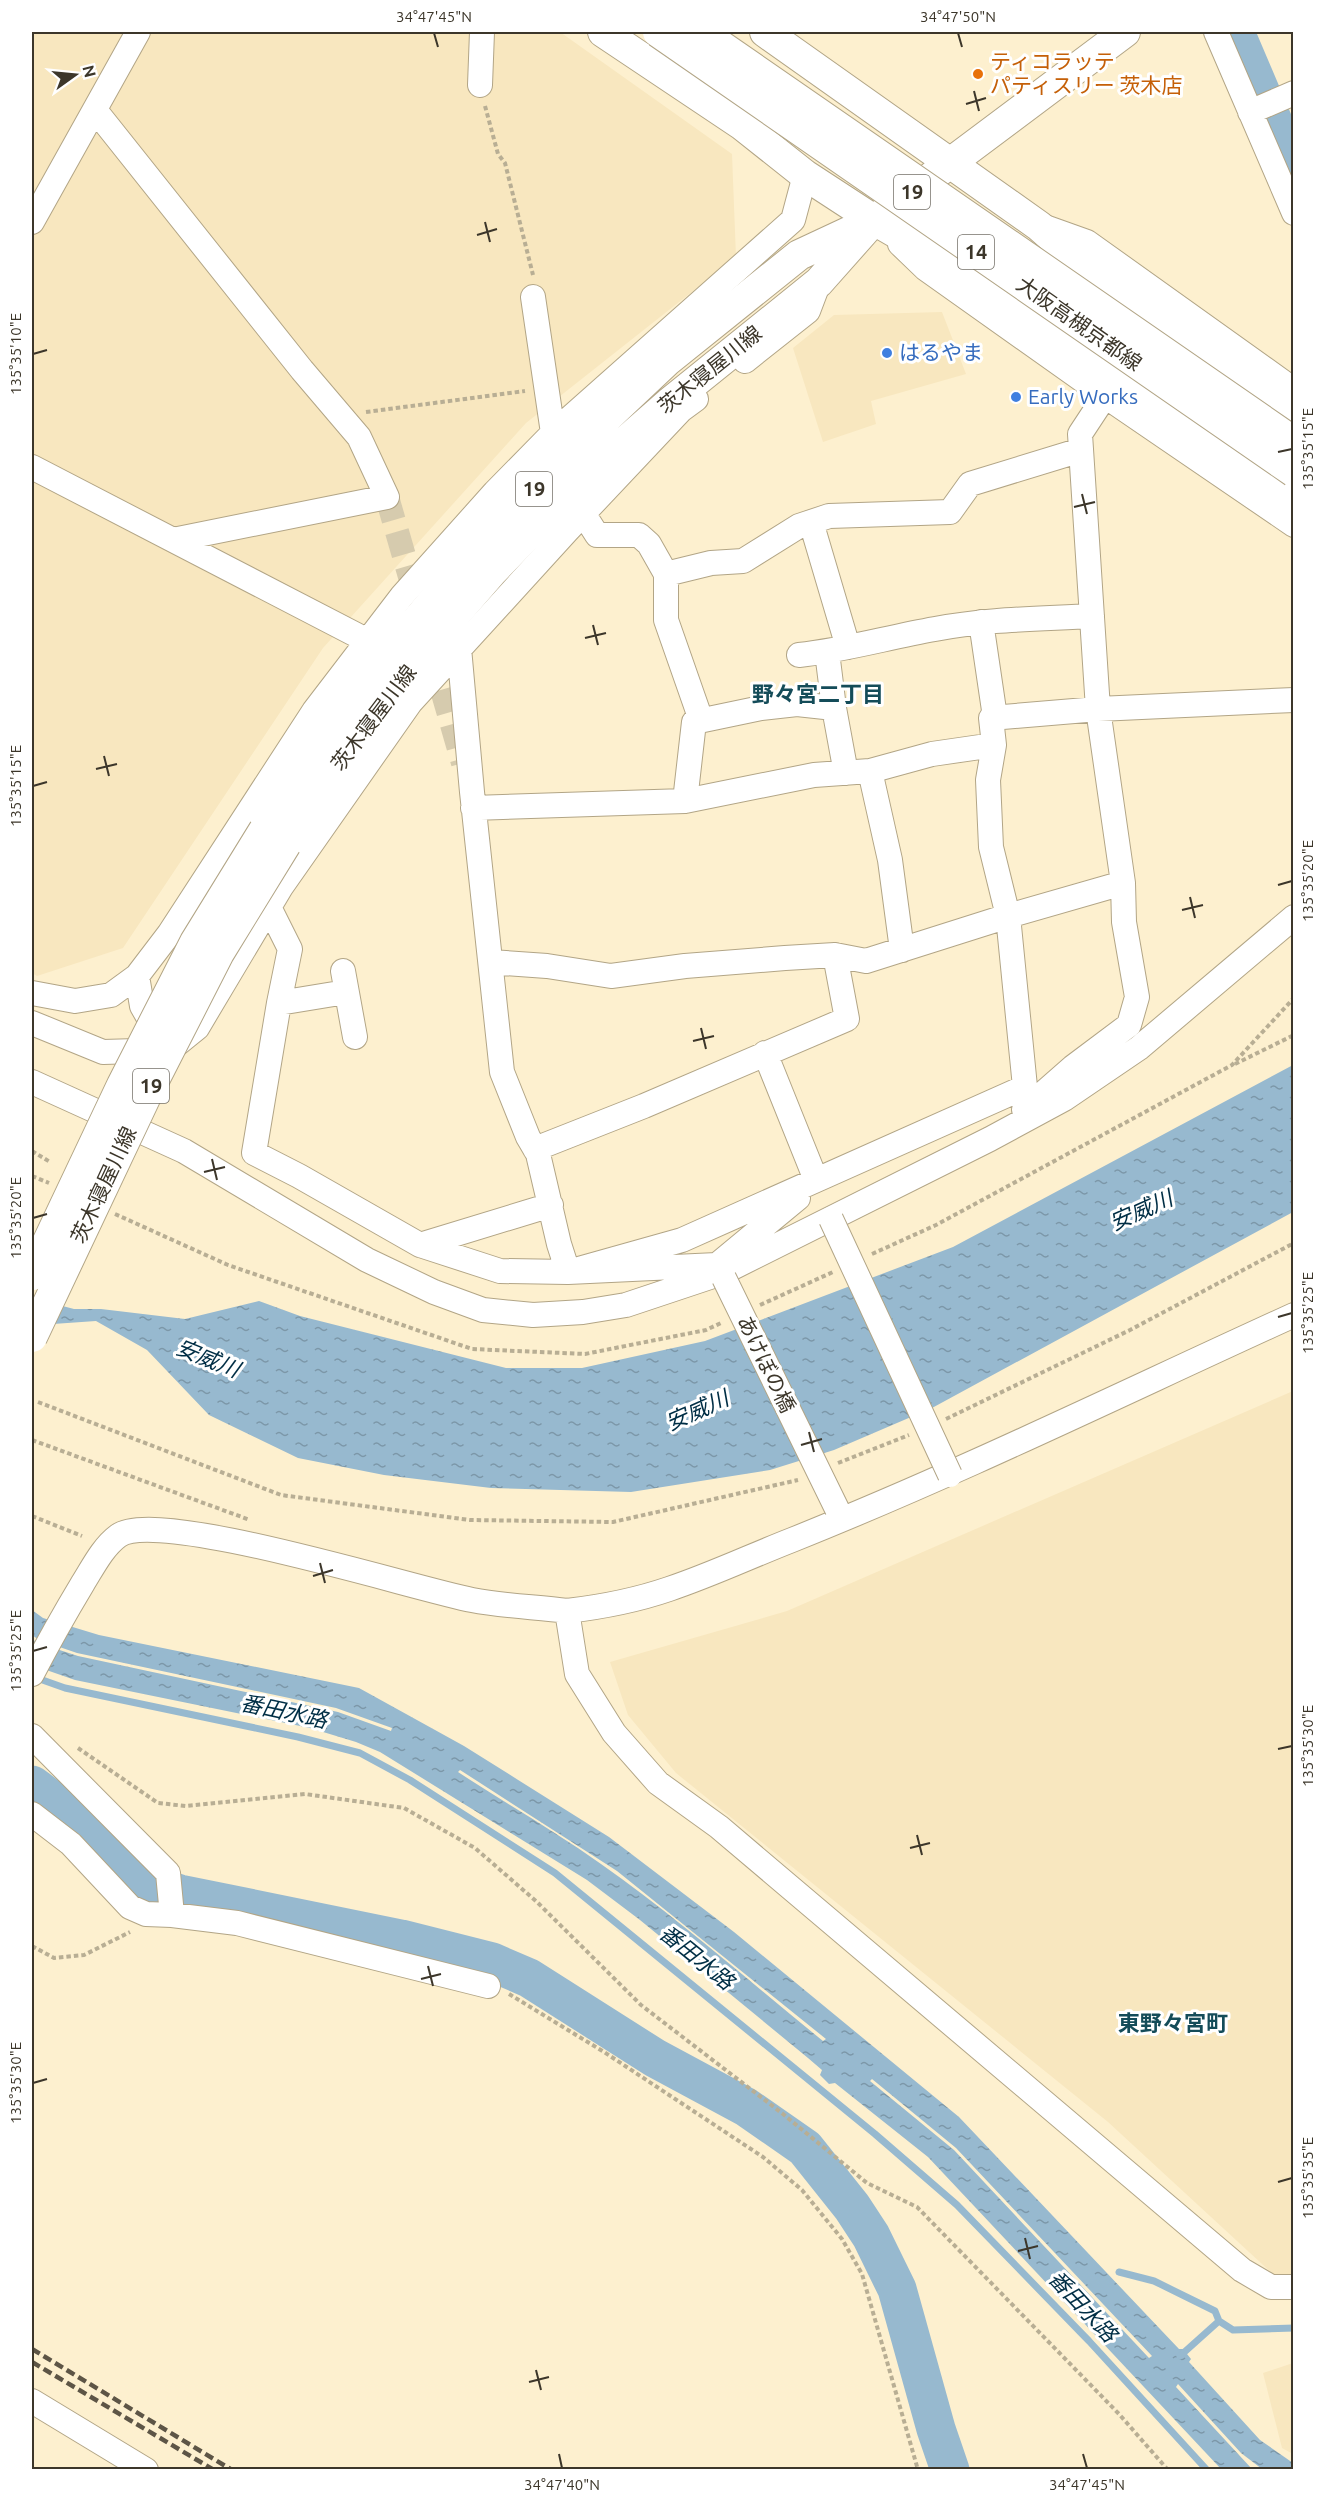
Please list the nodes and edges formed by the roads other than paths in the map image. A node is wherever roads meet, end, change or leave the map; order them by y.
1 (138, 32) edge
2 (482, 32) edge
3 (603, 32) edge
4 (658, 32) edge
5 (701, 32) edge
6 (709, 32) edge
7 (765, 32) edge
8 (1125, 32) edge
9 (1216, 32) edge
10 (480, 86) road end
11 (693, 93) junction
12 (1270, 103) edge
13 (95, 110) junction
14 (950, 164) junction
15 (805, 175) junction
16 (1293, 213) edge
17 (874, 220) junction
18 (32, 222) edge
19 (1040, 226) junction
20 (819, 282) junction
21 (533, 297) road end
22 (1293, 390) edge
23 (1105, 396) junction
24 (1293, 411) edge
25 (553, 433) junction
26 (1293, 442) edge
27 (1082, 450) junction
28 (32, 467) edge
29 (1288, 489) edge
30 (583, 513) junction
31 (811, 522) junction
32 (1293, 525) edge
33 (173, 540) junction
34 (666, 574) junction
35 (1092, 616) junction
36 (981, 622) junction
37 (368, 641) junction
38 (459, 648) junction
39 (838, 650) junction
40 (799, 655) dead end
41 (1293, 700) edge
42 (834, 708) junction
43 (1098, 709) junction
44 (995, 717) junction
45 (701, 720) junction
46 (994, 745) junction
47 (858, 772) junction
48 (685, 801) junction
49 (473, 808) junction
50 (275, 837) junction
51 (1123, 883) junction
52 (269, 907) junction
53 (1008, 916) junction
54 (1293, 917) edge
55 (902, 950) junction
56 (835, 955) junction
57 (490, 962) junction
58 (137, 976) junction
59 (32, 993) edge
60 (279, 1003) junction
61 (32, 1023) edge
62 (355, 1037) dead end
63 (177, 1045) junction
64 (765, 1053) junction
65 (32, 1082) edge
66 (990, 1140) junction
67 (535, 1149) junction
68 (819, 1179) junction
69 (551, 1205) junction
70 (831, 1219) junction
71 (420, 1245) junction
72 (568, 1272) junction
73 (721, 1272) junction
74 (32, 1275) edge
75 (1293, 1315) edge
76 (32, 1337) edge
77 (950, 1475) junction
78 (839, 1515) junction
79 (567, 1611) junction
80 (32, 1674) edge
81 (32, 1736) edge
82 (32, 1814) edge
83 (172, 1915) junction
84 (489, 1986) road end
85 (1293, 2287) edge
86 (32, 2401) edge
87 (146, 2469) edge

1 - 13 street
2 - 10 street
3 - 11 main road
4 - 29 main road, 大阪高槻京都線 / 14, bridge
5 - 26 main road, 大阪高槻京都線 / 14, bridge
6 - 11 street
7 - 14 main road
8 - 14 main road, 茨木寝屋川線 / 19
9 - 12 street
11 - 15 main road
12 - 16 street
13 - 18 street
13 - 33 street
14 - 17 main road, 茨木寝屋川線 / 19
14 - 19 main road
15 - 17 main road
15 - 25 street
17 - 20 main road, 茨木寝屋川線 / 19
17 - 23 street
17 - 29 main road, 14
17 - 50 main road, 茨木寝屋川線 / 19
19 - 22 street
19 - 24 main road
20 - 30 street
20 - 50 main road, 茨木寝屋川線 / 19
21 - 25 street
23 - 27 street
23 - 32 street
25 - 37 street
27 - 31 street
27 - 35 street
28 - 33 street
30 - 34 street
30 - 38 street
31 - 34 street
31 - 39 street
33 - 37 street
34 - 45 street
35 - 36 street
35 - 43 street
36 - 39 street
36 - 44 street
37 - 58 street
38 - 49 street
38 - 52 street
39 - 40 street
39 - 42 street
41 - 43 street
42 - 45 street
42 - 47 street
43 - 44 street
43 - 51 street
44 - 46 street
45 - 48 street
46 - 47 street
46 - 53 street
47 - 48 street
47 - 55 street
48 - 49 street
49 - 57 street
50 - 74 main road, 茨木寝屋川線 / 19, bridge
50 - 76 main road, 茨木寝屋川線 / 19, bridge
51 - 53 street
51 - 66 street
52 - 60 street
52 - 63 street
53 - 55 street
53 - 68 street
54 - 66 street
55 - 56 street
56 - 57 street
56 - 64 street
57 - 67 street
58 - 59 street
58 - 63 street
60 - 62 street
60 - 71 street
61 - 63 street
64 - 67 street
64 - 68 street
65 - 73 street
66 - 70 street
67 - 69 street
68 - 72 street
68 - 73 street
69 - 71 street
69 - 72 street
70 - 73 street
70 - 77 street, bridge
71 - 72 street
72 - 73 street
73 - 78 street, あけぼの橋, bridge
75 - 77 street
77 - 78 street
78 - 79 street
79 - 80 street
79 - 85 street
81 - 83 street
82 - 83 street
83 - 84 street
86 - 87 street

